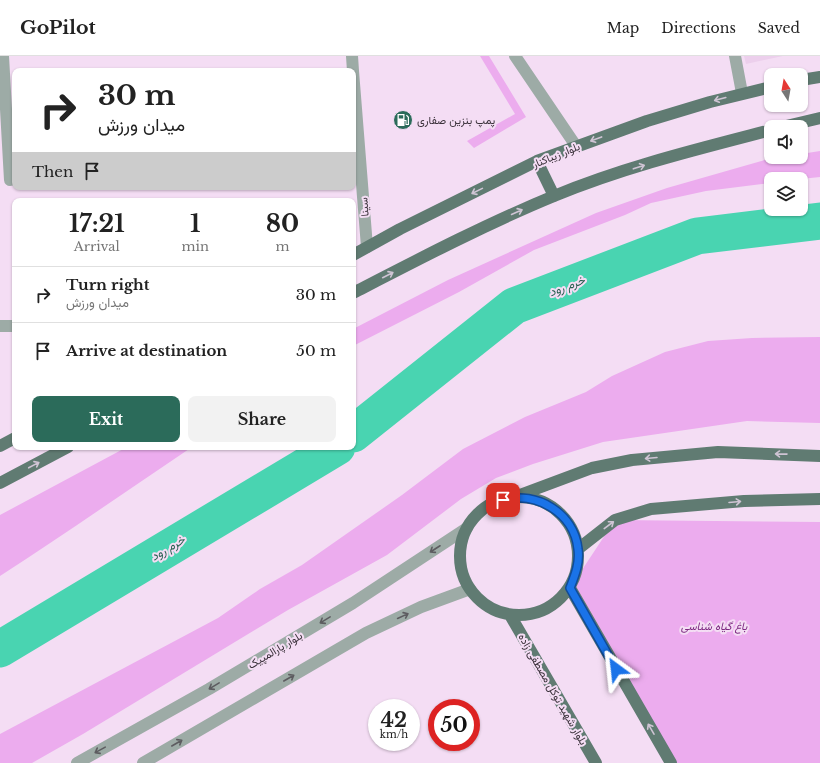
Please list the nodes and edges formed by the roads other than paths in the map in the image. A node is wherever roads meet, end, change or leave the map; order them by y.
1 (3, 56) edge
2 (352, 56) edge
3 (515, 56) edge
4 (735, 56) edge
5 (353, 68) edge
6 (820, 77) edge
7 (808, 79) edge
8 (764, 88) edge
9 (742, 93) junction
10 (820, 118) edge
11 (808, 121) edge
12 (764, 132) edge
13 (356, 135) edge
14 (576, 146) junction
15 (357, 156) edge
16 (537, 161) junction
17 (8, 180) edge
18 (554, 196) junction
19 (367, 247) junction
20 (356, 253) edge
21 (356, 291) edge
22 (0, 326) edge
23 (12, 326) edge
24 (12, 440) edge
25 (0, 446) edge
26 (62, 450) edge
27 (820, 456) edge
28 (0, 482) edge
29 (512, 498) junction
30 (820, 499) edge
31 (467, 528) junction
32 (578, 550) junction
33 (570, 588) junction
34 (470, 589) junction
35 (510, 615) junction
36 (77, 763) edge
37 (143, 763) edge
38 (596, 763) edge
39 (671, 763) edge

1 - 17 street
2 - 5 street, سینا
3 - 14 street
4 - 9 street
6 - 7 main road
8 - 9 main road, بلوار زیباکنار
9 -> 14 main road, بلوار زیباکنار
10 - 11 main road
18 -> 12 main road
13 - 15 street, سینا
14 - 16 main road, بلوار زیباکنار
15 - 19 street, سینا
16 - 18 main road
16 -> 19 main road, بلوار زیباکنار
21 -> 18 main road
19 - 20 main road, بلوار زیباکنار
22 - 23 street
24 - 25 main road
28 -> 26 main road
27 -> 29 main road
29 - 31 main road
29 - 32 main road
32 -> 30 main road
31 - 34 main road
31 -> 36 street, بلوار پارالمپیک
32 - 33 main road
33 - 35 main road
39 -> 33 main road
34 - 35 main road
37 -> 34 street
35 - 38 main road, بلوار شهید توکل مصطفی زاده

